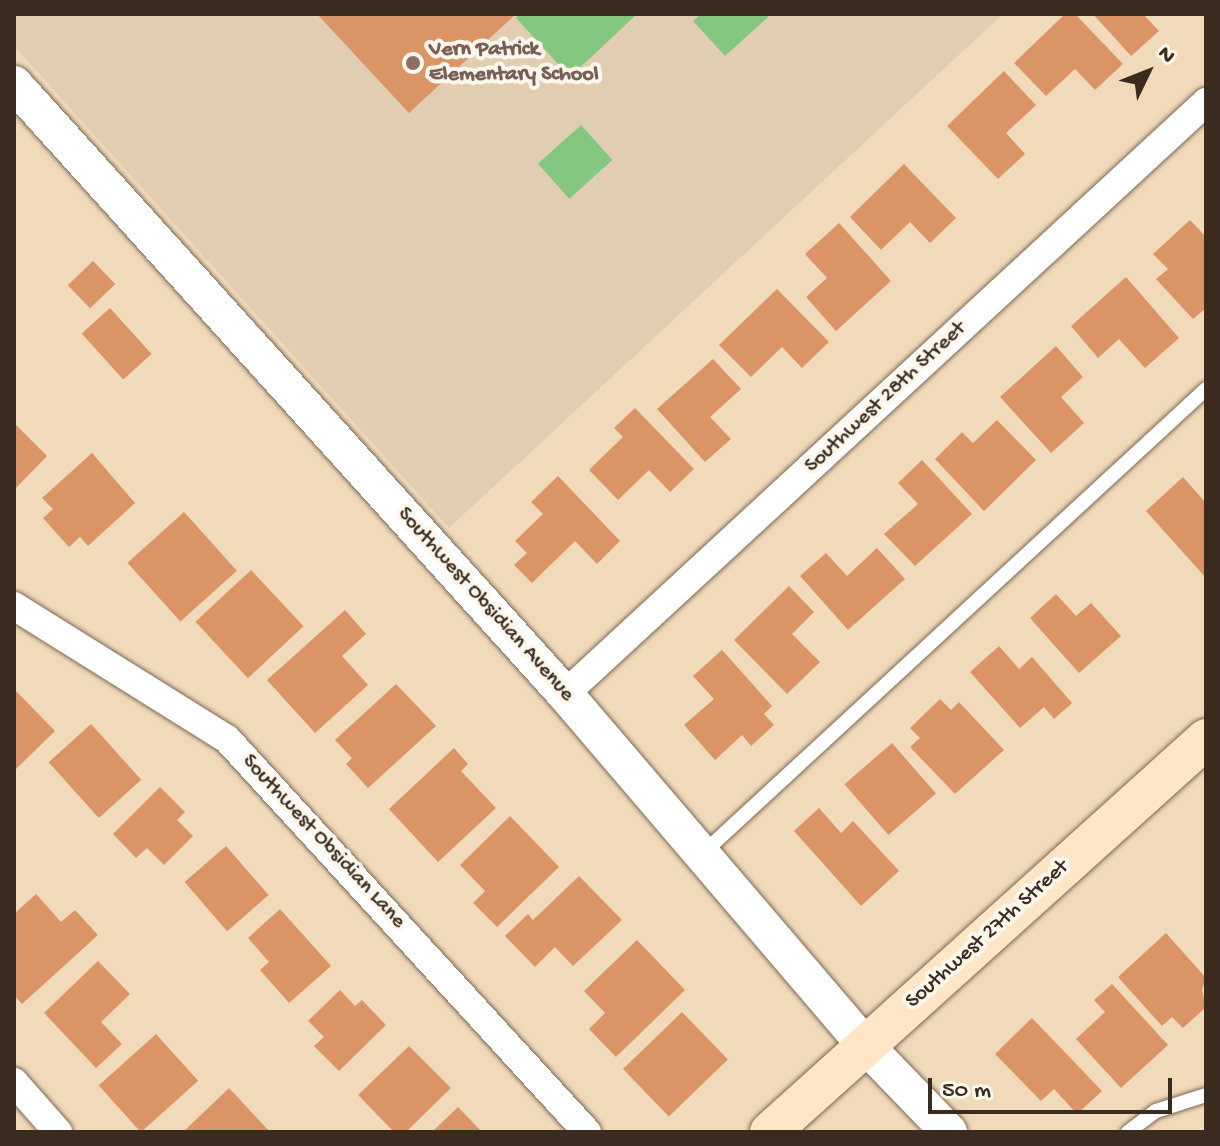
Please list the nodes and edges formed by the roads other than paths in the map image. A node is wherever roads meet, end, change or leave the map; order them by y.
1 (14, 84) edge
2 (1206, 102) edge
3 (1206, 389) edge
4 (14, 606) edge
5 (565, 694) junction
6 (1206, 739) edge
7 (702, 854) junction
8 (865, 1045) junction
9 (14, 1082) edge
10 (1206, 1095) edge
11 (58, 1132) edge
12 (587, 1132) edge
13 (770, 1132) edge
14 (949, 1132) edge
15 (1128, 1132) edge

1 - 5 street, Southwest Obsidian Avenue
2 - 5 street, Southwest 28th Street
3 - 7 lane
4 - 12 street, Southwest Obsidian Lane
5 - 7 street, Southwest Obsidian Avenue
6 - 8 main road, Southwest 27th Street
7 - 8 street, Southwest Obsidian Avenue
8 - 13 main road, Southwest 27th Street
8 - 14 street, Southwest Obsidian Avenue
9 - 11 street
10 - 15 lane

